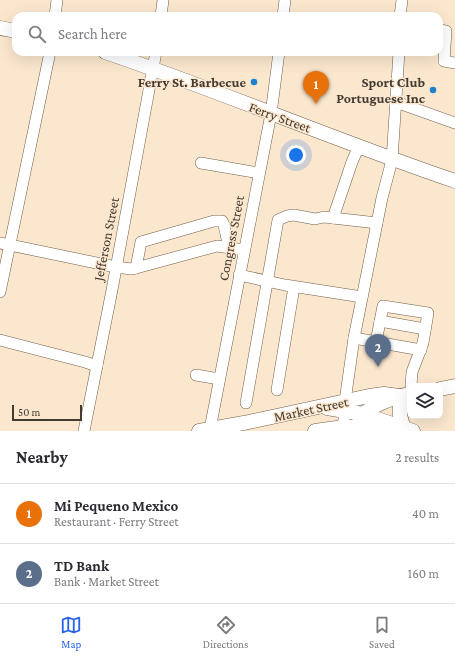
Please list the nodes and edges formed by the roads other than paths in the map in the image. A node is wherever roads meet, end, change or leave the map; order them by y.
1 (57, 0) edge
2 (163, 0) edge
3 (285, 0) edge
4 (402, 0) edge
5 (56, 12) edge
6 (162, 12) edge
7 (284, 12) edge
8 (400, 12) edge
9 (0, 28) edge
10 (12, 30) edge
11 (443, 31) edge
12 (49, 56) edge
13 (117, 56) edge
14 (155, 56) edge
15 (278, 56) edge
16 (398, 56) edge
17 (455, 62) edge
18 (153, 68) junction
19 (396, 102) junction
20 (271, 114) junction
21 (455, 123) edge
22 (359, 146) junction
23 (392, 160) junction
24 (201, 163) dead end
25 (259, 173) junction
26 (455, 181) edge
27 (333, 218) junction
28 (377, 223) junction
29 (4, 244) edge
30 (229, 248) junction
31 (244, 250) junction
32 (116, 267) junction
33 (136, 268) junction
34 (239, 275) junction
35 (267, 282) junction
36 (294, 287) junction
37 (0, 292) edge
38 (362, 298) junction
39 (382, 316) junction
40 (426, 324) junction
41 (354, 338) junction
42 (0, 340) edge
43 (376, 342) junction
44 (422, 350) junction
45 (97, 366) junction
46 (196, 376) dead end
47 (219, 379) junction
48 (412, 383) edge
49 (455, 386) edge
50 (443, 388) edge
51 (277, 390) dead end
52 (406, 397) edge
53 (246, 403) dead end
54 (345, 406) junction
55 (363, 414) junction
56 (345, 428) edge
57 (408, 429) edge
58 (204, 430) edge
59 (84, 431) edge
60 (315, 431) edge

1 - 5 street
2 - 6 street
3 - 7 street
4 - 8 street
9 - 10 main road
11 - 17 street
12 - 29 street
13 - 18 main road, Ferry Street
14 - 18 street, Jefferson Street
15 - 20 street, Congress Street
16 - 19 street
18 - 20 main road, Ferry Street
18 - 32 street, Jefferson Street
19 - 21 street
19 - 23 street
20 - 22 main road, Ferry Street
20 - 25 street, Congress Street
22 - 23 main road, Ferry Street
22 - 27 street
23 - 26 main road, Ferry Street
23 - 28 street
24 - 25 street
25 - 31 street, Congress Street
27 - 28 street
27 - 35 street
28 - 38 street
29 - 32 street
29 - 37 street
30 - 31 street
30 - 33 street
30 - 33 street
31 - 34 street, Congress Street
32 - 33 street
32 - 45 street, Jefferson Street
34 - 35 street
34 - 47 street, Congress Street
35 - 36 street
35 - 53 street
36 - 38 street
36 - 51 street
38 - 41 street
39 - 40 street
39 - 40 street
39 - 43 street
40 - 44 street
41 - 43 street
41 - 54 street
42 - 45 street
43 - 44 street
44 - 48 street
45 - 59 street, Jefferson Street
46 - 47 street
47 - 58 street, Congress Street
49 - 50 main road
52 - 54 main road, Market Street
52 - 55 main road, Market Street
52 - 57 main road
54 - 55 main road
54 - 56 street
54 - 58 main road, Market Street
55 - 56 main road, Market Street
55 - 57 main road
56 - 57 main road
56 - 60 main road, Market Street

